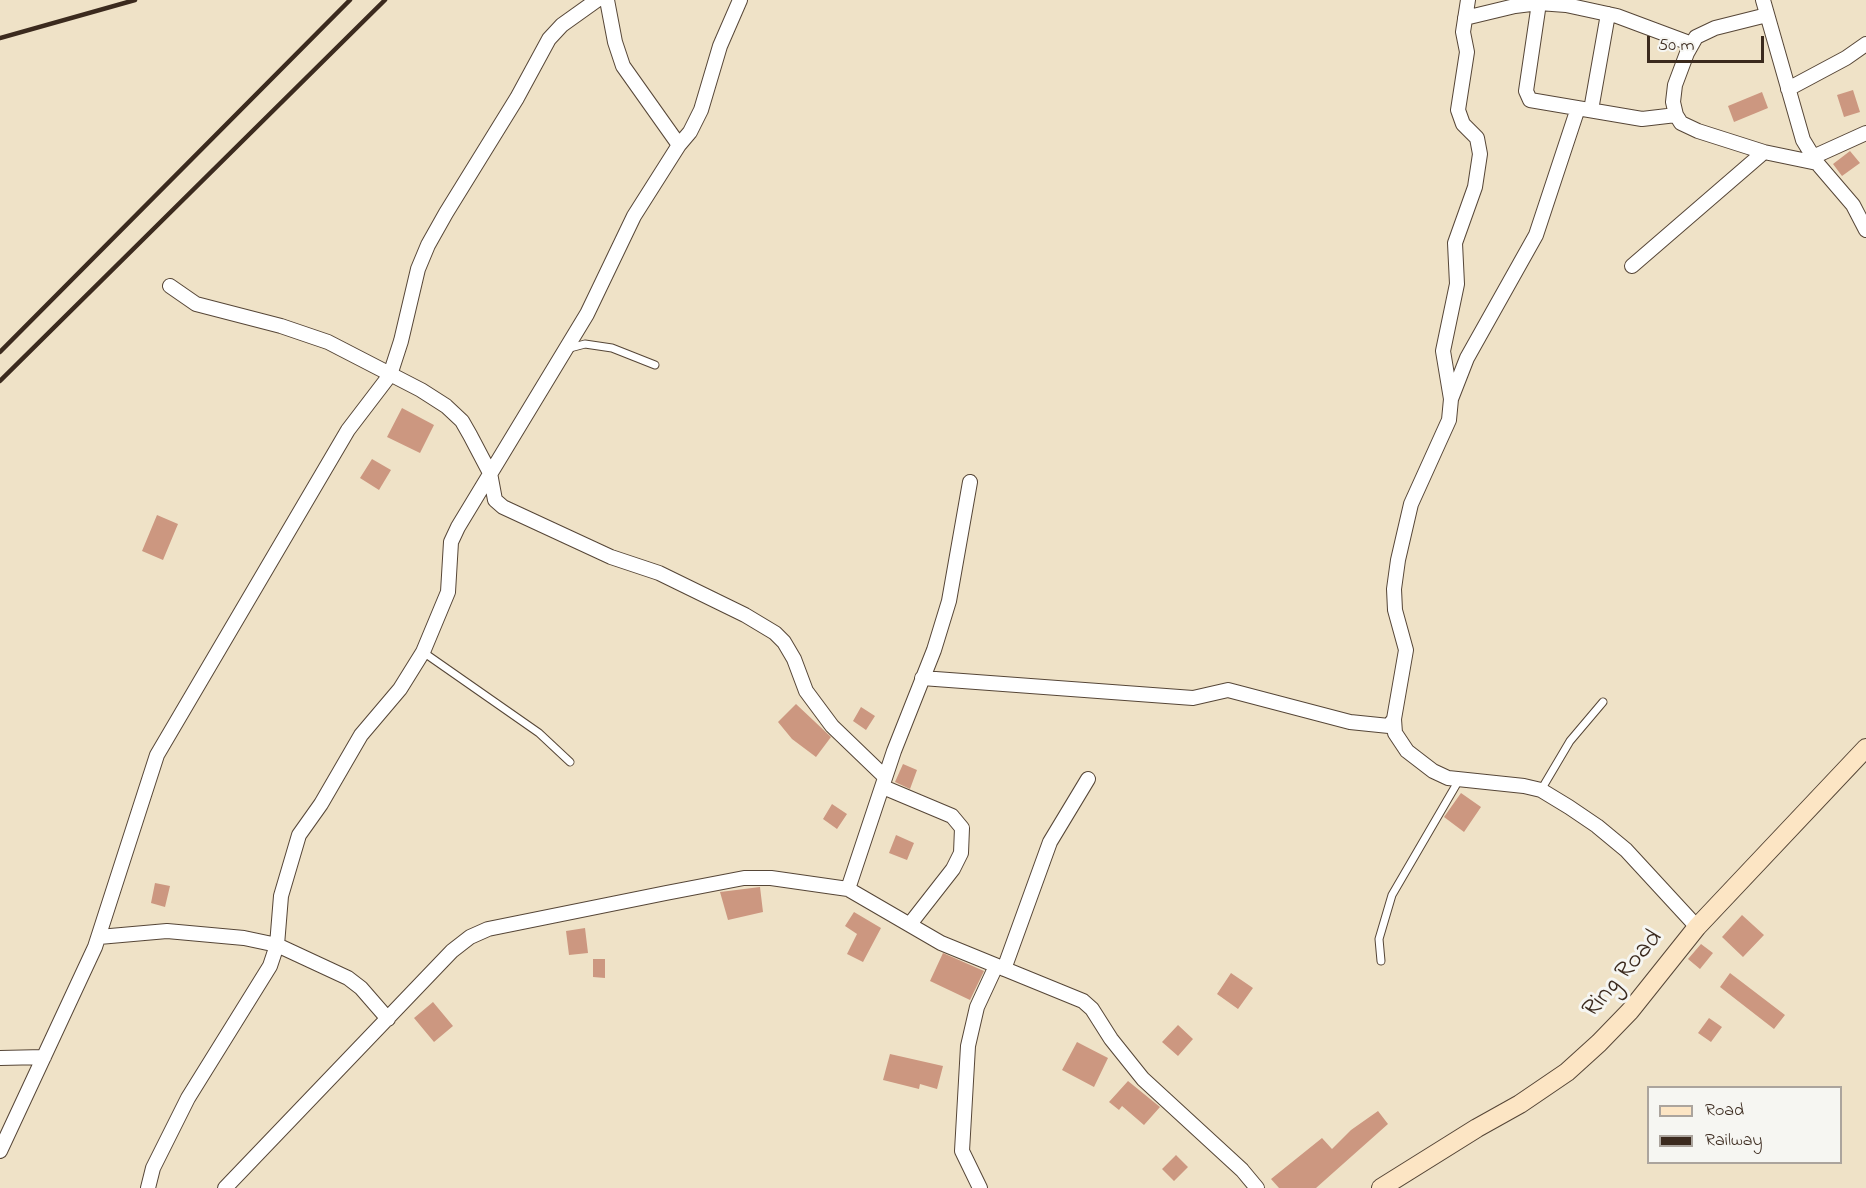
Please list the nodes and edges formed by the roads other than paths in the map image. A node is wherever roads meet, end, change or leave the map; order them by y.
1 (597, 0) edge
2 (607, 0) edge
3 (740, 0) edge
4 (1468, 0) edge
5 (1762, 0) edge
6 (1539, 3) junction
7 (1608, 14) junction
8 (1767, 15) junction
9 (1465, 18) junction
10 (1692, 44) junction
11 (1866, 44) edge
12 (1788, 89) junction
13 (1584, 109) junction
14 (1676, 115) junction
15 (1866, 133) edge
16 (679, 145) junction
17 (1764, 152) junction
18 (1815, 160) junction
19 (1866, 230) edge
20 (1632, 266) dead end
21 (170, 286) dead end
22 (564, 350) junction
23 (655, 365) dead end
24 (390, 375) junction
25 (1451, 399) junction
26 (490, 473) junction
27 (970, 482) dead end
28 (423, 652) junction
29 (922, 678) junction
30 (1603, 702) dead end
31 (1394, 719) junction
32 (1866, 748) edge
33 (570, 762) dead end
34 (1088, 779) dead end
35 (1459, 780) junction
36 (884, 782) junction
37 (1541, 790) junction
38 (848, 889) junction
39 (910, 924) junction
40 (1697, 927) junction
41 (99, 937) junction
42 (277, 945) junction
43 (1381, 961) dead end
44 (1000, 967) junction
45 (388, 1018) junction
46 (0, 1058) edge
47 (44, 1058) junction
48 (0, 1151) edge
49 (148, 1188) edge
50 (225, 1188) edge
51 (980, 1188) edge
52 (1257, 1188) edge
53 (1381, 1188) edge

1 - 24 street
2 - 16 street
3 - 16 street
4 - 9 street
5 - 8 street
6 - 7 street
6 - 9 street
6 - 13 street
7 - 10 street
7 - 13 street
8 - 10 street
8 - 12 street
9 - 25 street
10 - 14 street
11 - 12 street
12 - 18 street
13 - 14 street
13 - 25 street
14 - 17 street
15 - 18 street
16 - 22 street
17 - 18 street
17 - 20 street
18 - 19 street
21 - 24 street
22 - 23 lane
22 - 26 street
24 - 26 street
24 - 41 street
25 - 31 street
26 - 28 street
26 - 36 street
27 - 29 street
28 - 33 lane
28 - 42 street
29 - 31 street
29 - 36 street
30 - 37 lane
31 - 35 street
32 - 40 street, Ring Road
34 - 44 street
35 - 37 street
35 - 43 lane
36 - 38 street
36 - 39 street
37 - 40 street
38 - 39 street
38 - 45 street
39 - 44 street
40 - 53 street, Ring Road
41 - 42 street
41 - 47 street
42 - 45 street
42 - 49 street
44 - 51 street
44 - 52 street
45 - 50 street
46 - 47 street
47 - 48 street

